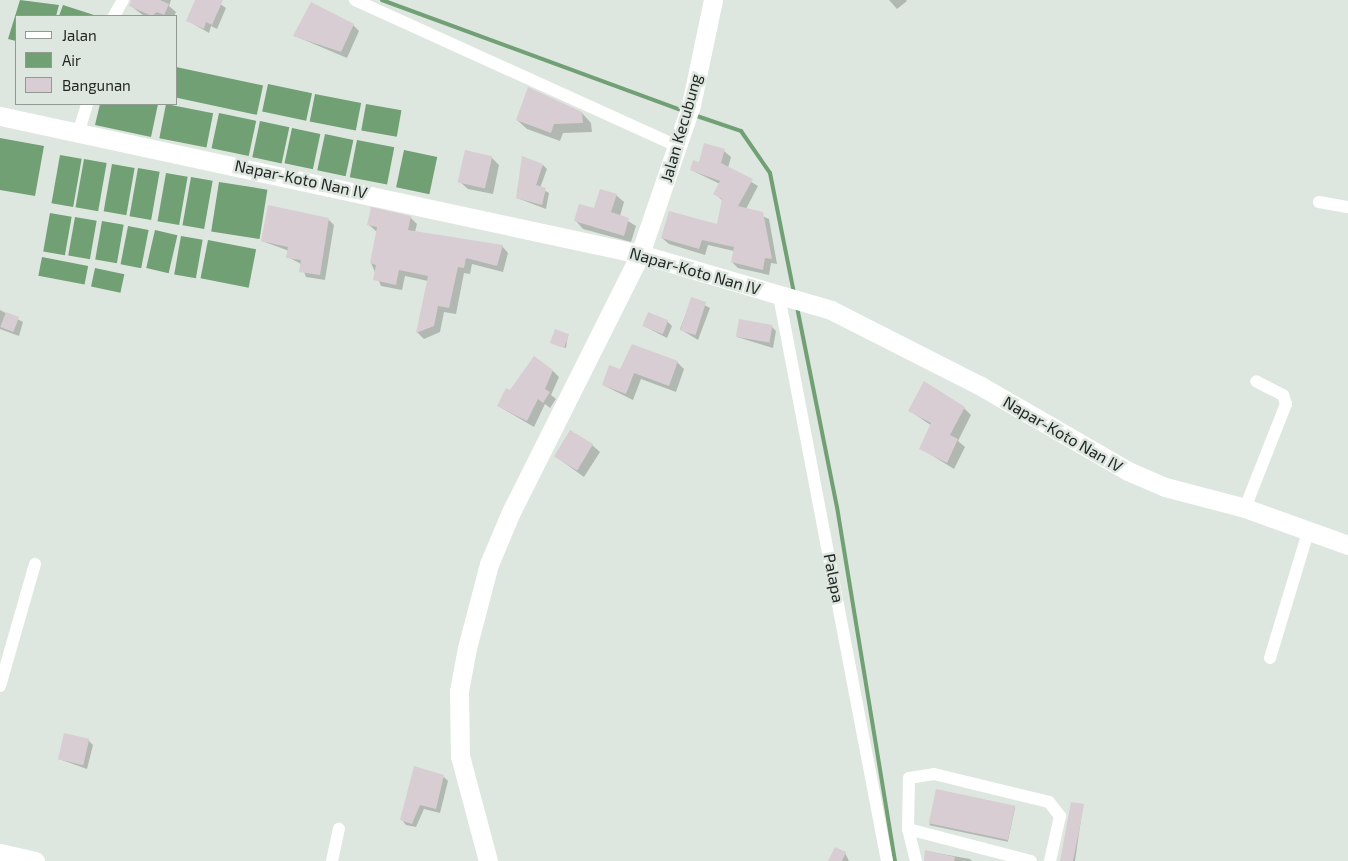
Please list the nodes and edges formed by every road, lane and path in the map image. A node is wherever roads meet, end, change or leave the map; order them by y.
1 (123, 0) edge
2 (356, 0) edge
3 (713, 0) edge
4 (115, 15) edge
5 (87, 105) edge
6 (0, 116) edge
7 (78, 134) junction
8 (679, 147) junction
9 (1319, 202) dead end
10 (1348, 207) edge
11 (640, 254) junction
12 (788, 298) junction
13 (1256, 380) dead end
14 (1245, 508) junction
15 (1309, 529) junction
16 (1348, 545) edge
17 (35, 564) dead end
18 (1270, 658) dead end
19 (0, 686) edge
20 (339, 829) dead end
21 (908, 829) junction
22 (0, 853) edge
23 (992, 855) edge
24 (35, 861) edge
25 (332, 861) edge
26 (488, 861) edge
27 (887, 861) edge
28 (916, 861) edge
29 (1031, 861) edge
30 (1050, 861) edge

1 - 4 street
2 - 8 street
3 - 8 street, Jalan Kecubung
5 - 7 street
6 - 7 street, Napar-Koto Nan IV
7 - 11 street, Napar-Koto Nan IV
8 - 11 street, Jalan Kecubung
9 - 10 street
11 - 12 street, Napar-Koto Nan IV
11 - 26 street, Jalan Kecubung
12 - 14 street, Napar-Koto Nan IV
12 - 27 street, Palapa
13 - 14 street
14 - 15 street, Napar-Koto Nan IV
15 - 16 street, Napar-Koto Nan IV
15 - 18 street
17 - 19 street
20 - 25 street
21 - 23 street
21 - 28 street
21 - 30 street
22 - 24 street
23 - 29 street

